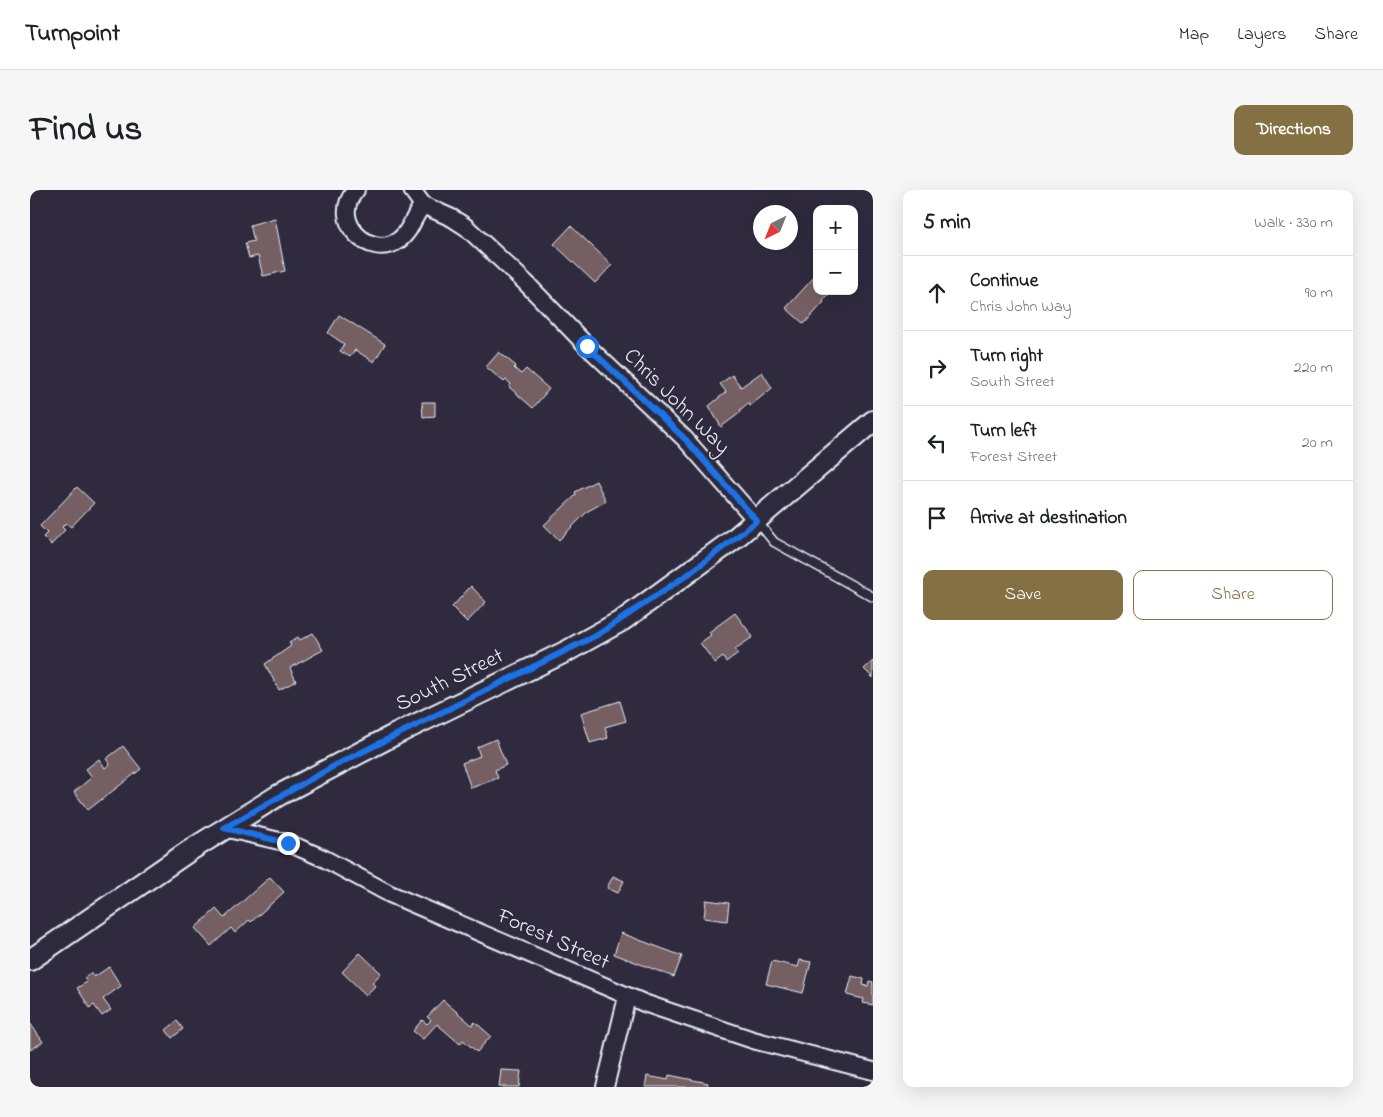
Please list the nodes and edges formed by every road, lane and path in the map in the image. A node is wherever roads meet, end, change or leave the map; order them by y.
1 (356, 190) edge
2 (412, 190) edge
3 (423, 205) junction
4 (873, 421) edge
5 (757, 521) junction
6 (873, 597) edge
7 (224, 828) junction
8 (30, 960) edge
9 (627, 997) junction
10 (873, 1071) edge
11 (604, 1087) edge

1 - 3 street
2 - 3 street, Chris John Way
3 - 5 street, Chris John Way
4 - 5 street, South Street
5 - 6 lane
5 - 7 street, South Street
7 - 8 street, South Street
7 - 9 street, Forest Street
9 - 10 street, Forest Street
9 - 11 street

